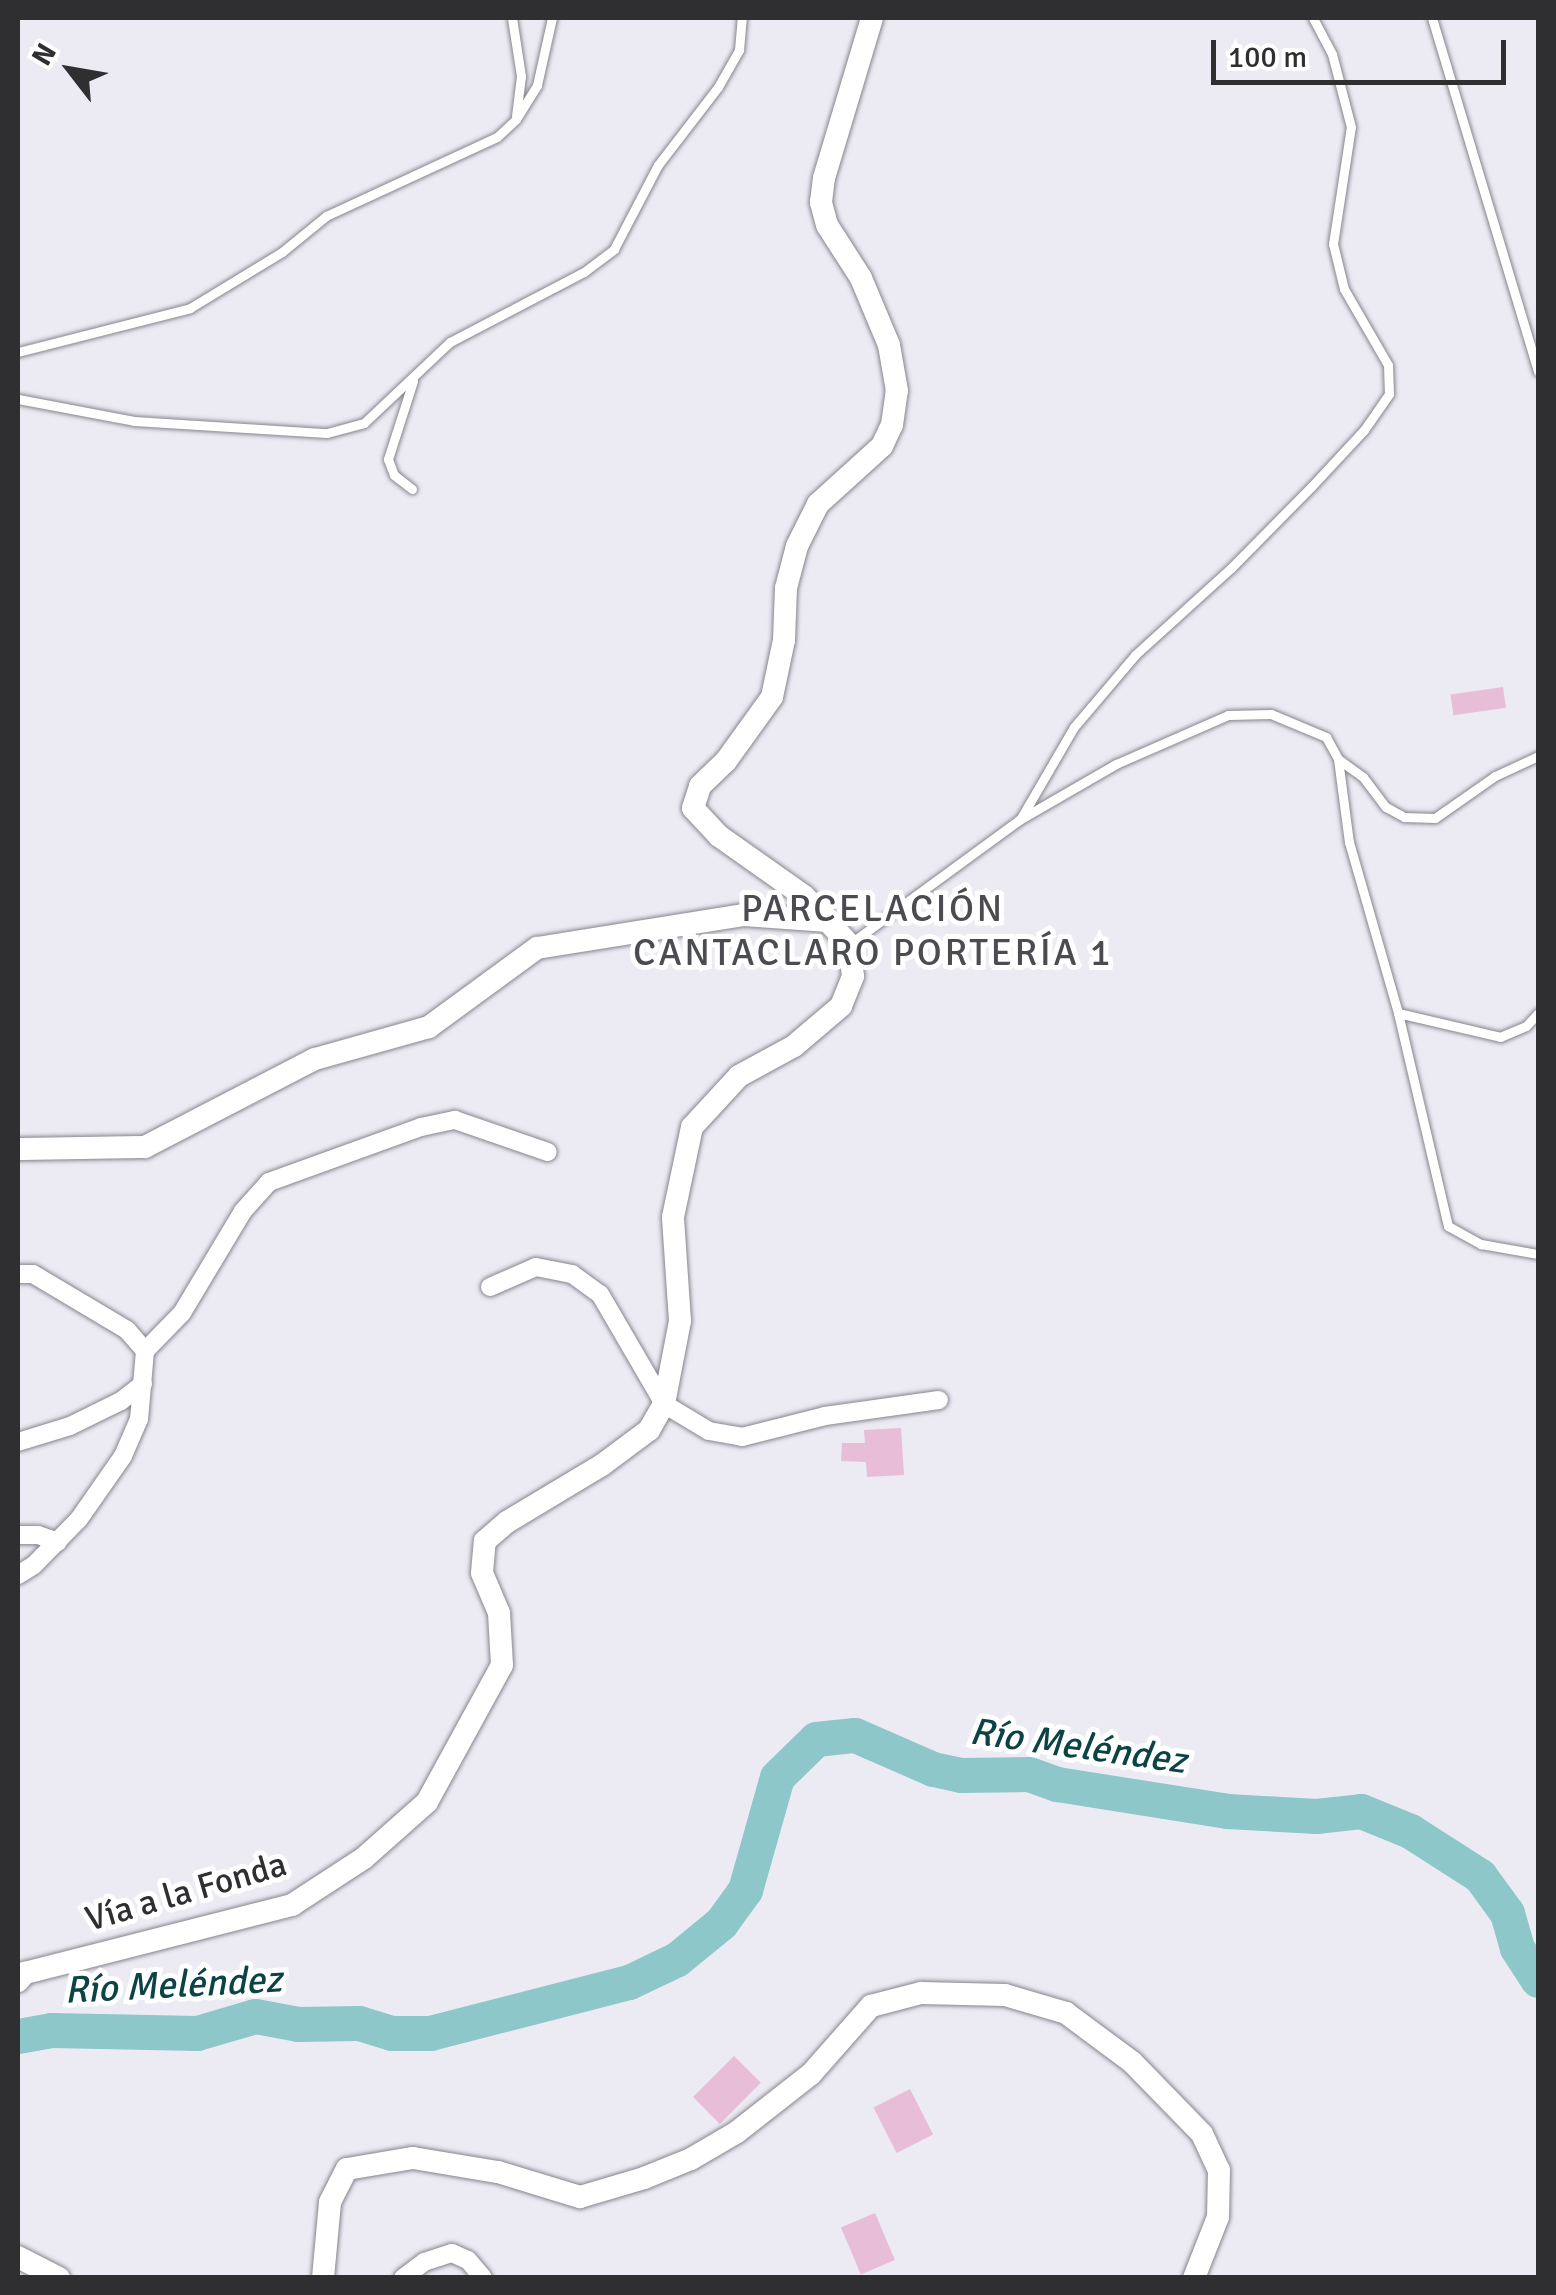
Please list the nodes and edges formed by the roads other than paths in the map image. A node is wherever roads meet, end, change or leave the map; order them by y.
1 (512, 18) edge
2 (552, 18) edge
3 (742, 18) edge
4 (872, 18) edge
5 (1313, 18) edge
6 (1432, 18) edge
7 (516, 119) junction
8 (18, 352) edge
9 (1538, 370) edge
10 (414, 379) junction
11 (18, 399) edge
12 (412, 489) dead end
13 (1538, 756) edge
14 (1338, 759) junction
15 (1019, 820) junction
16 (828, 921) junction
17 (850, 944) junction
18 (1538, 1013) edge
19 (1398, 1014) junction
20 (18, 1149) edge
21 (548, 1152) dead end
22 (1538, 1254) edge
23 (18, 1274) edge
24 (490, 1287) dead end
25 (144, 1351) junction
26 (143, 1384) junction
27 (939, 1400) dead end
28 (664, 1404) junction
29 (18, 1442) edge
30 (18, 1536) edge
31 (58, 1542) junction
32 (18, 1575) edge
33 (18, 1981) edge
34 (18, 2257) edge
35 (58, 2278) edge
36 (323, 2278) edge
37 (403, 2278) edge
38 (483, 2278) edge
39 (1194, 2278) edge

1 - 7 lane
2 - 7 lane
3 - 10 lane
4 - 16 street
5 - 15 lane
6 - 9 lane
7 - 8 lane
10 - 11 lane
10 - 12 lane
13 - 14 lane
14 - 15 lane
14 - 19 lane
15 - 17 lane
16 - 17 street
16 - 20 street
17 - 28 street, Vía a la Fonda
18 - 19 lane
19 - 22 lane
21 - 25 street
23 - 25 street
24 - 28 street
25 - 26 street
26 - 29 street
26 - 31 street
27 - 28 street
28 - 33 street, Vía a la Fonda
30 - 31 street
31 - 32 street
34 - 35 street
36 - 39 street
37 - 38 street

